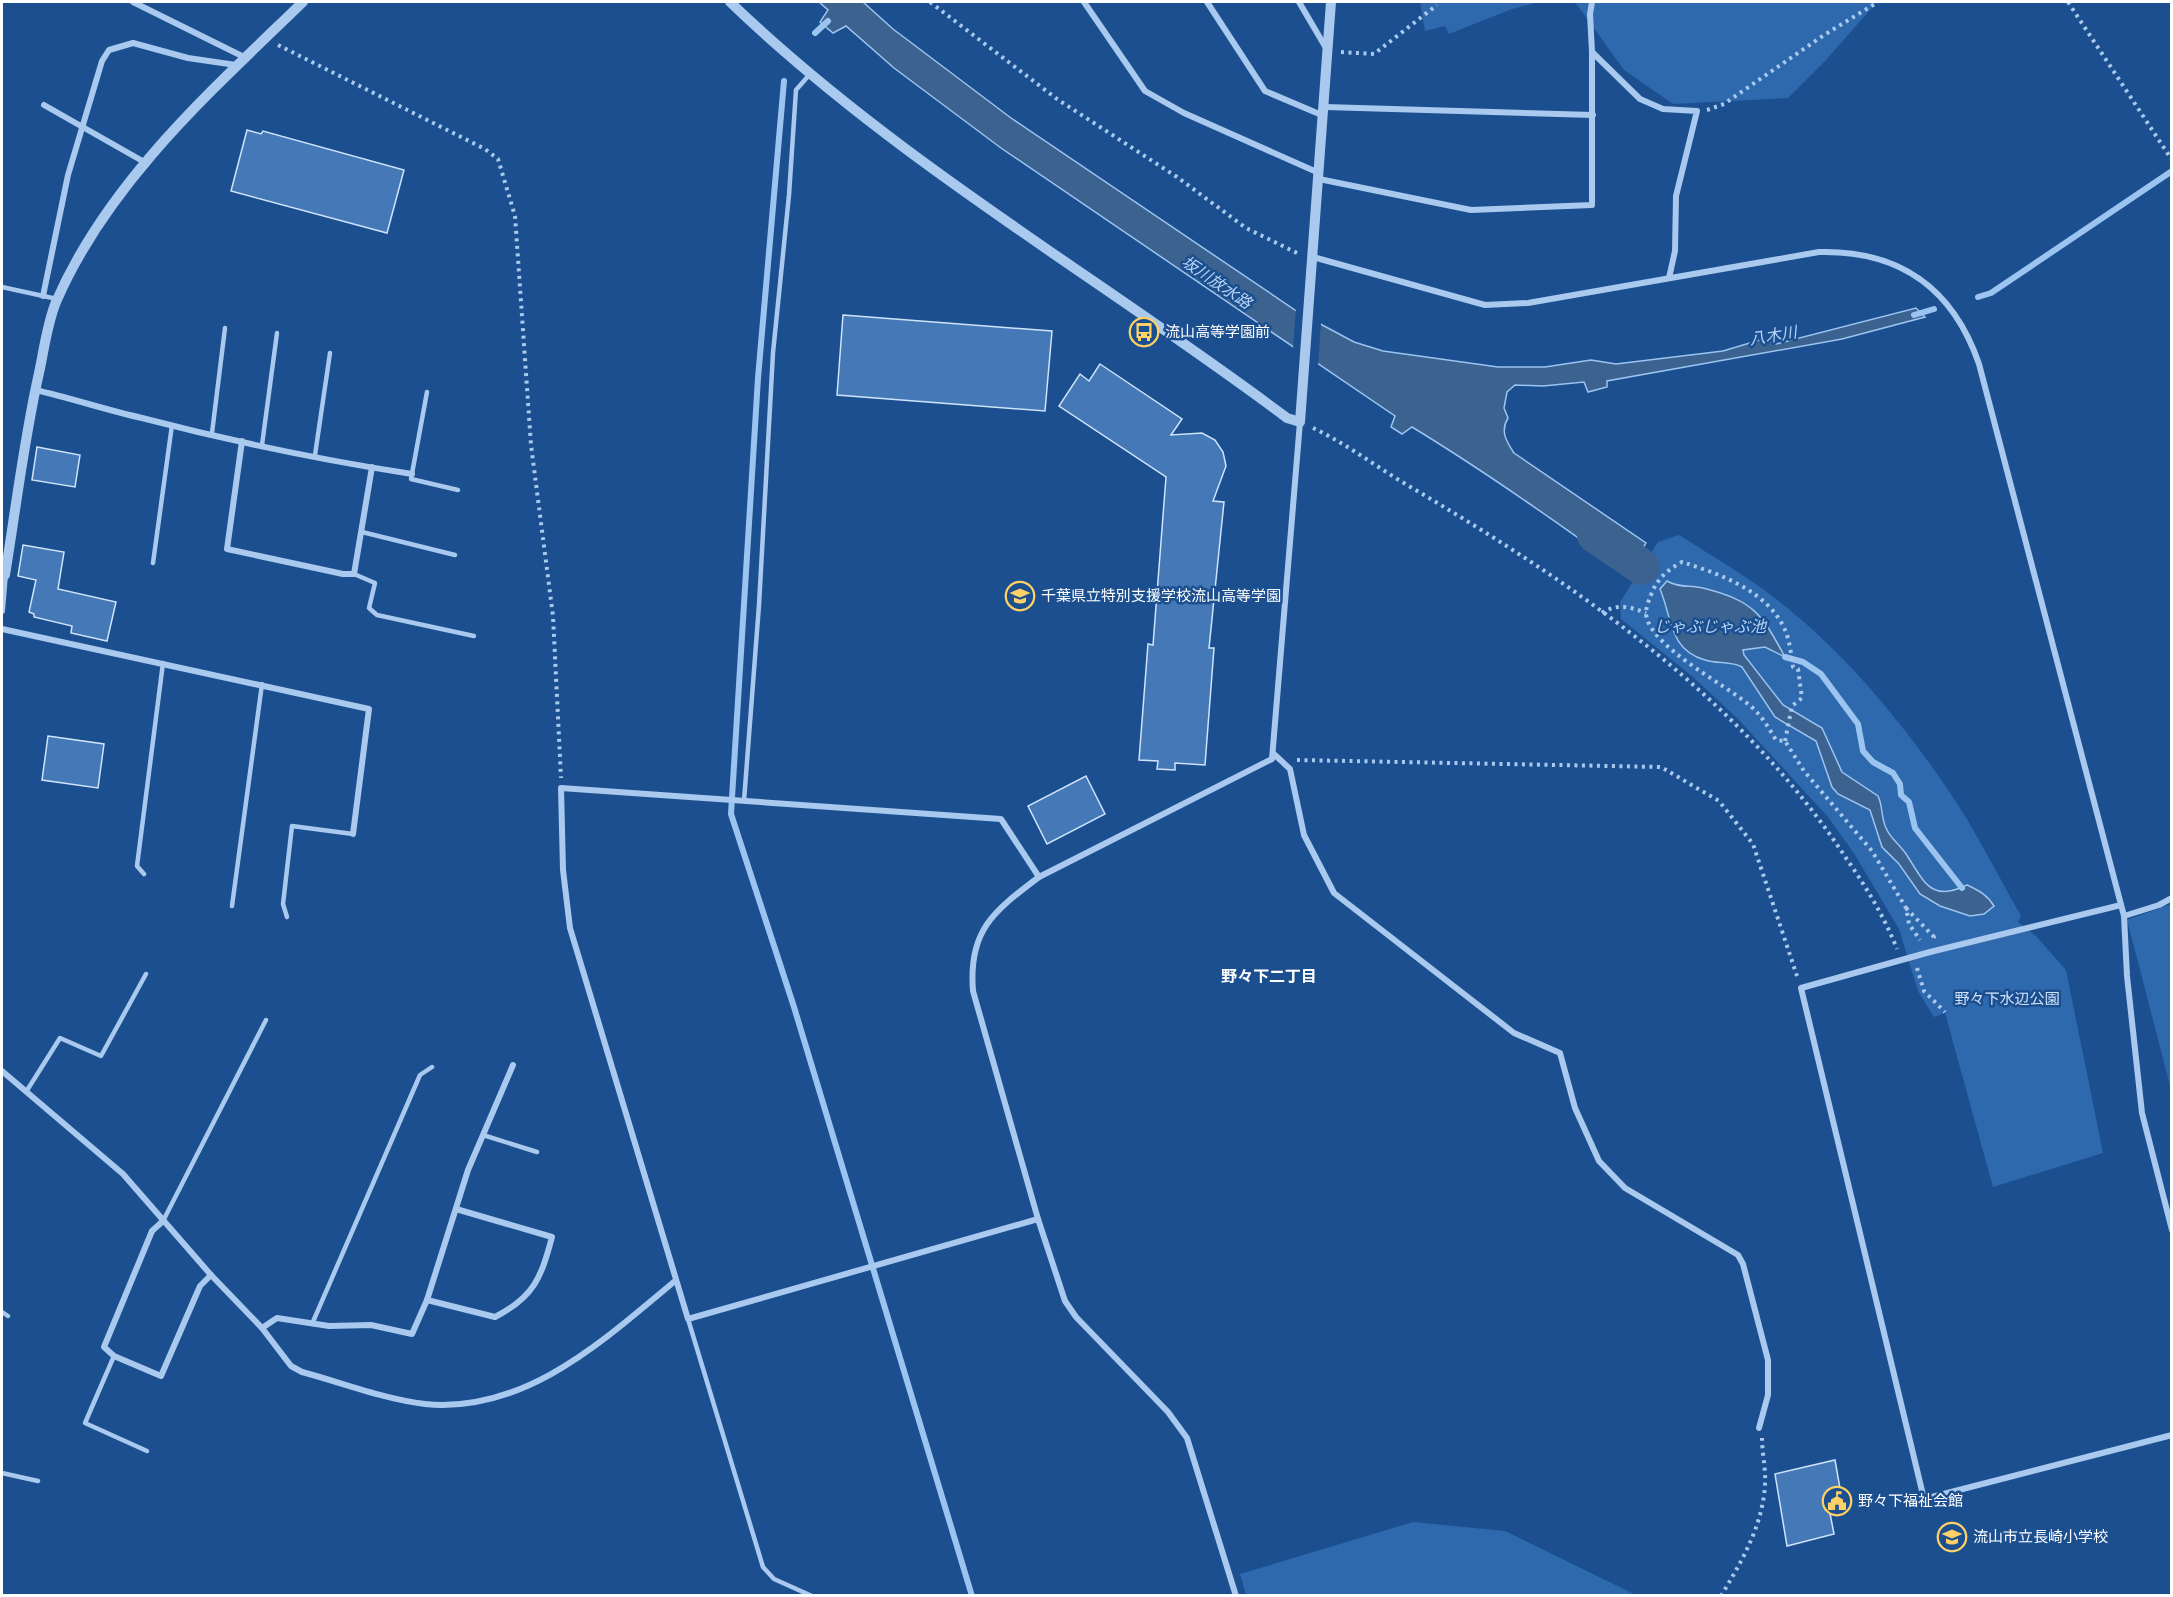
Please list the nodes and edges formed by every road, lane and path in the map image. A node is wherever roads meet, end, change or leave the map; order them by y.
1 (133, 2) edge
2 (303, 2) edge
3 (730, 2) edge
4 (930, 2) edge
5 (1084, 2) edge
6 (1207, 2) edge
7 (1299, 2) edge
8 (1331, 2) edge
9 (1592, 2) edge
10 (1878, 2) edge
11 (2068, 2) edge
12 (1437, 5) dead end
13 (264, 38) junction
14 (1328, 51) junction
15 (1592, 52) junction
16 (240, 61) junction
17 (810, 74) junction
18 (44, 105) dead end
19 (1324, 111) junction
20 (1697, 111) junction
21 (1593, 115) junction
22 (83, 127) junction
23 (2172, 160) edge
24 (146, 163) junction
25 (1319, 177) junction
26 (1313, 257) junction
27 (1669, 278) junction
28 (2, 287) edge
29 (43, 296) junction
30 (58, 299) junction
31 (225, 328) dead end
32 (277, 333) dead end
33 (330, 353) dead end
34 (35, 390) junction
35 (427, 392) dead end
36 (1300, 422) junction
37 (172, 425) junction
38 (212, 433) junction
39 (242, 441) junction
40 (262, 445) junction
41 (315, 456) junction
42 (372, 467) junction
43 (412, 474) junction
44 (458, 490) dead end
45 (362, 532) junction
46 (455, 555) dead end
47 (153, 563) dead end
48 (354, 574) junction
49 (5, 575) joint
50 (2, 612) edge
51 (1602, 613) junction
52 (1646, 613) junction
53 (2, 629) edge
54 (474, 636) dead end
55 (163, 663) junction
56 (261, 684) junction
57 (1785, 741) junction
58 (1275, 755) junction
59 (1286, 762) junction
60 (561, 788) junction
61 (744, 802) junction
62 (353, 834) joint
63 (144, 874) dead end
64 (1039, 877) junction
65 (2172, 898) edge
66 (2121, 905) junction
67 (232, 906) dead end
68 (1906, 908) junction
69 (2124, 916) junction
70 (287, 917) dead end
71 (1926, 939) junction
72 (1930, 952) junction
73 (1902, 961) junction
74 (146, 974) dead end
75 (1802, 988) junction
76 (1945, 1012) dead end
77 (266, 1020) dead end
78 (513, 1065) dead end
79 (432, 1067) dead end
80 (2, 1071) edge
81 (26, 1092) junction
82 (483, 1135) junction
83 (537, 1152) dead end
84 (456, 1209) junction
85 (1038, 1219) junction
86 (163, 1221) junction
87 (2172, 1230) edge
88 (211, 1275) junction
89 (675, 1281) junction
90 (427, 1300) junction
91 (2, 1312) edge
92 (8, 1316) dead end
93 (688, 1319) junction
94 (312, 1324) junction
95 (262, 1328) junction
96 (114, 1356) junction
97 (1759, 1428) joint
98 (2172, 1435) edge
99 (147, 1451) dead end
100 (2, 1473) edge
101 (38, 1481) dead end
102 (813, 1596) edge
103 (1236, 1596) edge
104 (1721, 1596) edge

1 - 16 street
2 - 13 street
3 - 17 street
4 - 26 path
5 - 25 street
6 - 19 street
7 - 14 street
8 - 14 street
9 - 15 street
10 - 20 path
11 - 23 path
12 - 14 path
13 - 16 street
13 - 60 path
14 - 19 street
15 - 20 street
15 - 21 street
16 - 22 street
16 - 24 street
17 - 36 street
17 - 61 lane
18 - 22 street
19 - 21 street
19 - 25 street
20 - 27 street
21 - 25 street
22 - 24 street
22 - 29 street
24 - 30 street
25 - 26 street
26 - 27 street
26 - 36 street
27 - 66 street
28 - 29 lane
29 - 30 lane
30 - 34 street
31 - 38 lane
32 - 40 lane
33 - 41 lane
34 - 37 street
34 - 49 street
35 - 43 lane
36 - 51 path
36 - 58 street
37 - 38 street
37 - 47 lane
38 - 39 street
39 - 40 street
39 - 48 street
40 - 41 street
41 - 42 street
42 - 43 street
42 - 45 street
43 - 44 lane
45 - 46 lane
45 - 48 street
48 - 54 lane
49 - 50 street
51 - 52 path
51 - 73 path
52 - 57 path
52 - 57 path
53 - 55 street
55 - 56 street
55 - 63 lane
56 - 62 street
56 - 67 lane
57 - 68 path
58 - 59 street
58 - 64 street
59 - 75 path
59 - 97 street
60 - 61 street
60 - 89 street
61 - 64 street
62 - 70 lane
64 - 85 street
65 - 69 street
66 - 69 street
66 - 72 street
68 - 71 path
68 - 71 path
69 - 87 street
71 - 72 path
72 - 73 street
72 - 76 path
73 - 75 street
74 - 81 lane
75 - 98 street
77 - 86 lane
78 - 82 street
79 - 94 lane
80 - 81 street
81 - 86 street
82 - 83 lane
82 - 84 street
84 - 90 street
84 - 90 street
85 - 93 street
85 - 103 street
86 - 88 street
86 - 96 street
88 - 95 street
88 - 96 street
89 - 93 street
89 - 95 street
90 - 94 street
91 - 92 lane
93 - 102 lane
94 - 95 street
96 - 99 lane
97 - 104 path
100 - 101 lane

